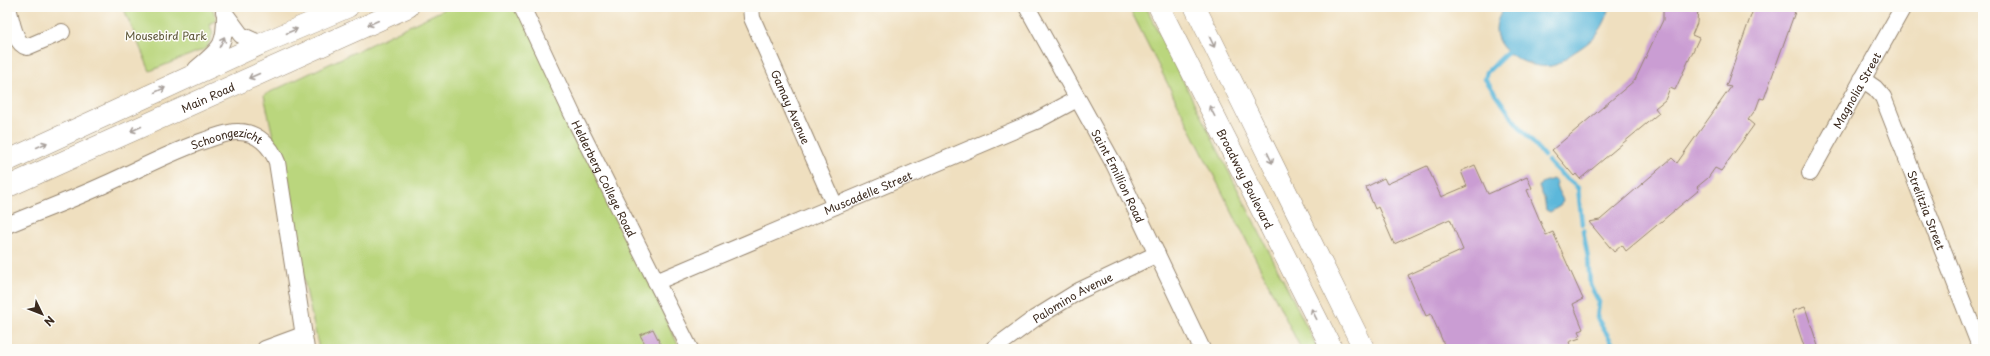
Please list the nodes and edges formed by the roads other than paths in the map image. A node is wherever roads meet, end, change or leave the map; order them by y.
1 (8, 7) edge
2 (348, 7) edge
3 (408, 7) edge
4 (522, 7) edge
5 (751, 7) edge
6 (1027, 7) edge
7 (1159, 7) edge
8 (1194, 7) edge
9 (1902, 7) edge
10 (223, 11) edge
11 (62, 32) dead end
12 (261, 44) junction
13 (185, 79) junction
14 (1862, 79) junction
15 (1077, 99) junction
16 (7, 161) edge
17 (1810, 173) dead end
18 (7, 187) edge
19 (835, 206) junction
20 (7, 225) edge
21 (1157, 254) junction
22 (656, 282) junction
23 (304, 342) edge
24 (265, 349) edge
25 (690, 349) edge
26 (992, 349) edge
27 (1202, 349) edge
28 (1332, 349) edge
29 (1364, 349) edge
30 (1981, 349) edge

1 - 11 street
12 -> 2 main road
3 -> 18 main road, Main Road
4 - 22 street, Helderberg College Road
5 - 19 street, Gamay Avenue
6 - 15 street, Saint Emillion Road
28 -> 7 main road, Broadway Boulevard
8 -> 29 main road
9 - 14 street, Magnolia Street
10 - 12 street
13 -> 10 street
12 - 13 main road
16 -> 13 main road
14 - 17 street, Magnolia Street
14 - 30 street, Strelitzia Street
15 - 19 street, Muscadelle Street
15 - 21 street, Saint Emillion Road
19 - 22 street, Muscadelle Street
20 - 23 street, Schoongezicht
21 - 26 street, Palomino Avenue
21 - 27 street, Saint Emillion Road
22 - 25 street, Helderberg College Road
23 - 24 street, Schoongezicht

